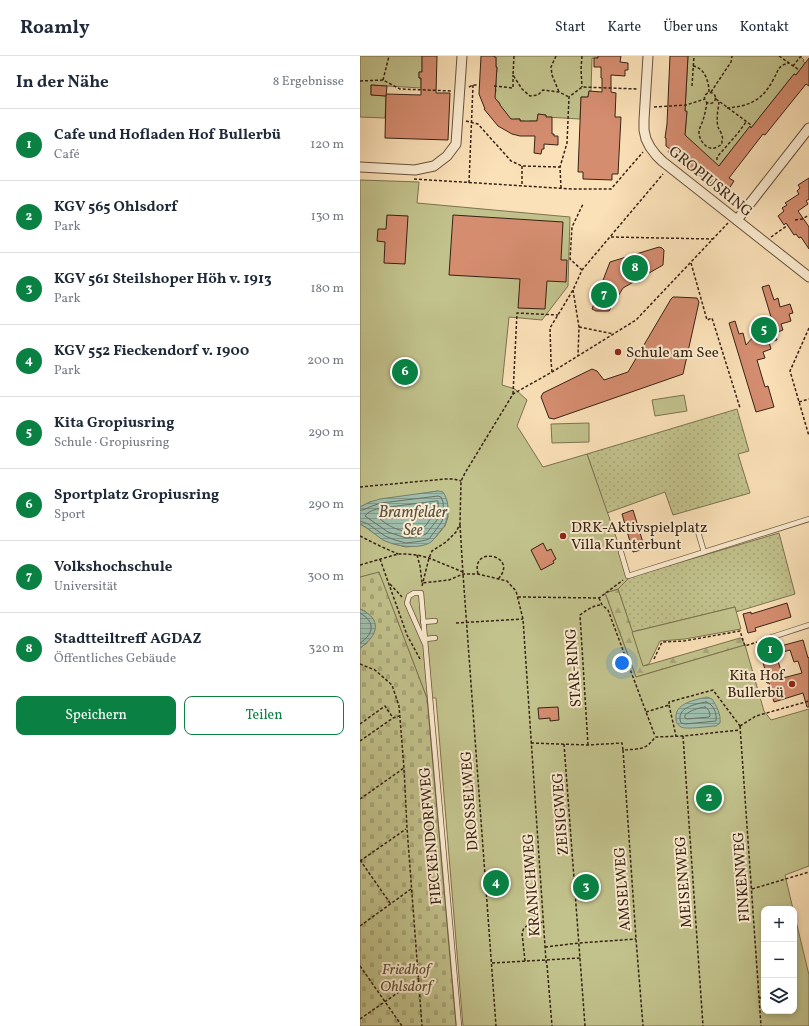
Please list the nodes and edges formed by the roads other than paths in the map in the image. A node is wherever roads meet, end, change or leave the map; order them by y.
1 (462, 56) edge
2 (648, 56) edge
3 (809, 128) edge
4 (360, 167) edge
5 (735, 219) junction
6 (809, 277) edge
7 (809, 518) edge
8 (696, 525) dead end
9 (620, 552) dead end
10 (704, 552) junction
11 (423, 622) junction
12 (435, 622) dead end
13 (809, 625) edge
14 (435, 638) dead end
15 (763, 640) road end
16 (425, 641) junction
17 (459, 1026) edge

1 - 4 street
2 - 5 street, GROPIUSRING
3 - 5 street
5 - 6 street, GROPIUSRING
7 - 10 lane
8 - 10 lane
9 - 10 lane
11 - 12 lane
11 - 16 lane, FIECKENDORFWEG
11 - 16 lane, FIECKENDORFWEG
13 - 15 lane
14 - 16 lane
16 - 17 lane, FIECKENDORFWEG

